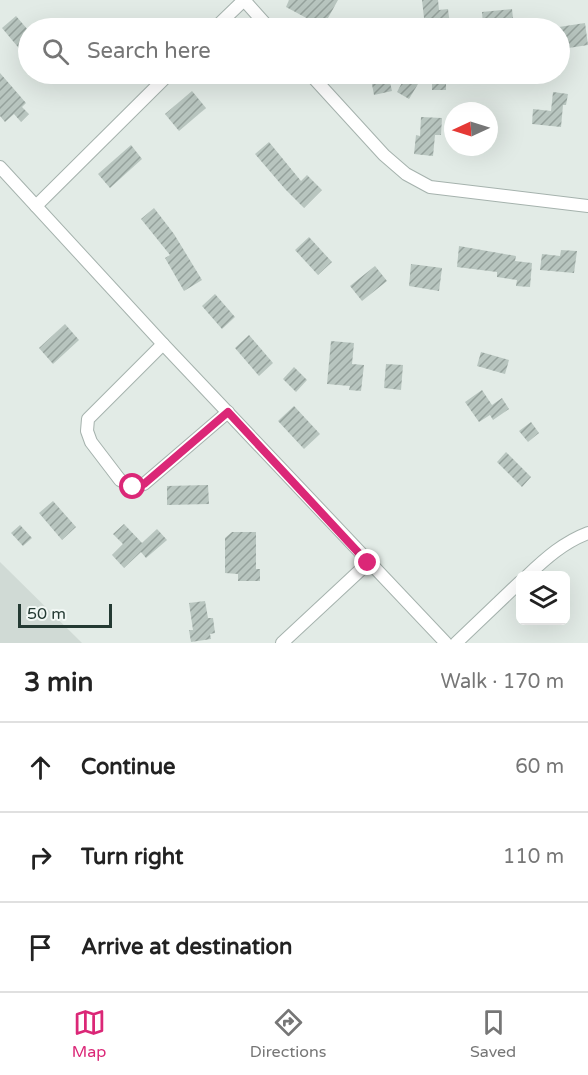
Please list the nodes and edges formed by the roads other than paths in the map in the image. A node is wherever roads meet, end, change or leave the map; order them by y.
1 (225, 18) edge
2 (260, 18) edge
3 (159, 84) edge
4 (319, 84) edge
5 (0, 167) edge
6 (36, 206) junction
7 (588, 206) edge
8 (163, 344) junction
9 (228, 412) junction
10 (588, 533) edge
11 (368, 563) junction
12 (532, 571) edge
13 (516, 586) edge
14 (282, 643) edge
15 (446, 643) edge
16 (456, 643) edge

1 - 2 street
3 - 6 street
4 - 7 street
5 - 6 street
6 - 8 street
8 - 9 street
8 - 9 street
9 - 11 street
10 - 12 street
11 - 14 street
11 - 15 street
13 - 16 street

